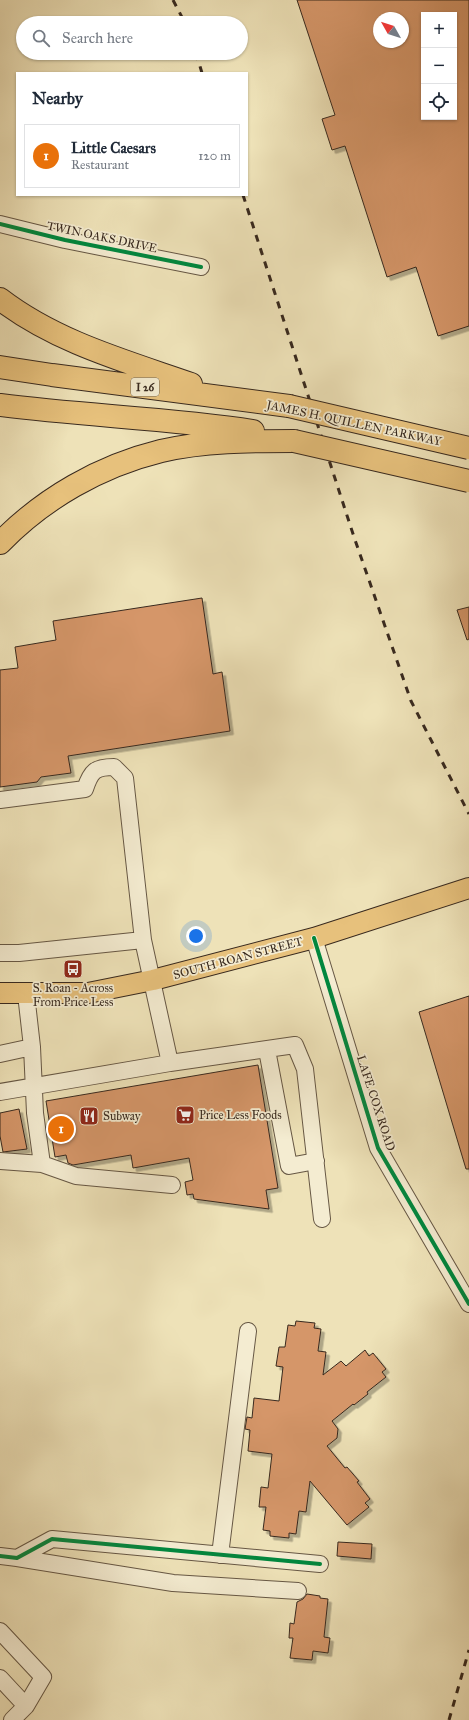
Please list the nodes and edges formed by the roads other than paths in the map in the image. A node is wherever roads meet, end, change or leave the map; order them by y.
1 (0, 224) edge
2 (201, 267) dead end
3 (0, 299) edge
4 (0, 367) edge
5 (238, 400) junction
6 (0, 405) edge
7 (294, 441) junction
8 (469, 448) edge
9 (469, 481) edge
10 (0, 543) edge
11 (0, 800) edge
12 (469, 888) edge
13 (314, 938) junction
14 (143, 940) junction
15 (0, 953) edge
16 (153, 980) junction
17 (0, 993) edge
18 (26, 994) junction
19 (32, 1047) junction
20 (266, 1050) junction
21 (0, 1054) edge
22 (170, 1063) junction
23 (35, 1085) junction
24 (0, 1092) edge
25 (0, 1161) edge
26 (316, 1161) junction
27 (42, 1164) junction
28 (172, 1185) dead end
29 (322, 1218) dead end
30 (469, 1304) edge
31 (248, 1331) dead end
32 (220, 1555) junction
33 (0, 1556) edge
34 (17, 1558) junction
35 (320, 1564) dead end
36 (298, 1591) dead end
37 (0, 1631) edge
38 (0, 1678) edge
39 (26, 1706) junction
40 (12, 1720) edge

1 - 2 street, TWIN OAKS DRIVE
3 - 5 highway
4 - 5 highway, JAMES H. QUILLEN PARKWAY / I 26
5 - 8 highway, JAMES H. QUILLEN PARKWAY / I 26, bridge
6 - 7 highway
7 - 9 highway, bridge
7 - 10 highway
11 - 14 street
12 - 13 main road, SOUTH ROAN STREET
13 - 16 main road, SOUTH ROAN STREET
13 - 30 street, LAFE COX ROAD
14 - 15 street
14 - 16 street
16 - 18 main road, SOUTH ROAN STREET
16 - 22 street
17 - 18 main road, SOUTH ROAN STREET
18 - 19 street
19 - 21 street
19 - 23 street
20 - 22 street
20 - 26 street
20 - 26 street
22 - 23 street
23 - 24 street
23 - 27 street
25 - 27 street
26 - 29 street
27 - 28 street
31 - 32 street
32 - 34 street
32 - 35 street
33 - 34 street
34 - 36 street
37 - 39 street
38 - 39 street
39 - 40 street

